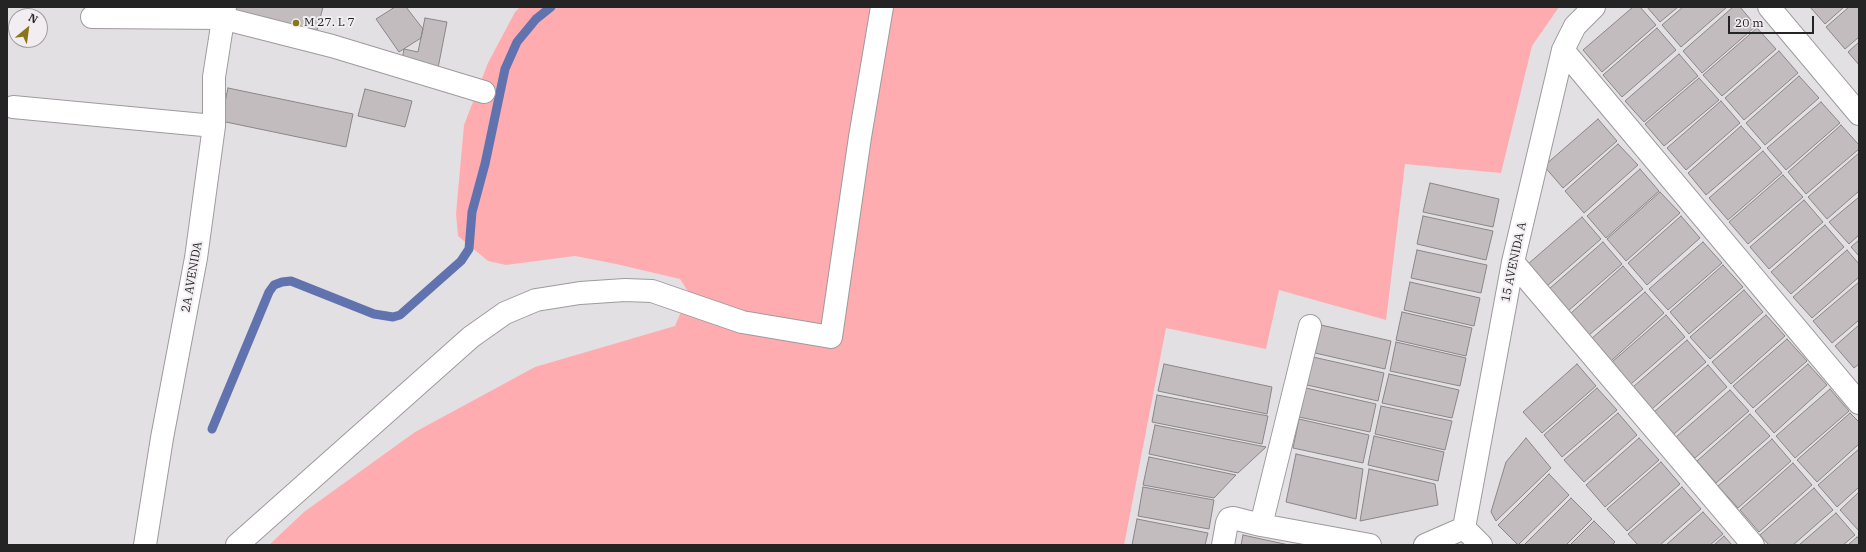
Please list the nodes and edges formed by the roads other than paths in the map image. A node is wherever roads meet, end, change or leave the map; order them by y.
1 (882, 7) edge
2 (1594, 7) edge
3 (1768, 7) edge
4 (223, 13) edge
5 (92, 17) dead end
6 (1563, 50) junction
7 (484, 92) dead end
8 (13, 108) dead end
9 (1859, 114) edge
10 (214, 126) junction
11 (1513, 262) junction
12 (1310, 326) dead end
13 (1859, 403) edge
14 (1261, 526) junction
15 (1464, 528) junction
16 (146, 540) edge
17 (237, 545) edge
18 (1223, 545) edge
19 (1370, 545) edge
20 (1425, 545) edge
21 (1481, 545) edge
22 (1753, 545) edge

1 - 17 street
2 - 6 street, 15 AVENIDA A
3 - 9 street
4 - 5 street
4 - 7 street
4 - 10 street, 2A AVENIDA
6 - 11 street, 15 AVENIDA A
6 - 13 street
8 - 10 street
10 - 16 street, 2A AVENIDA
11 - 15 street, 15 AVENIDA A
11 - 22 street
12 - 14 street
14 - 18 street
14 - 19 street
15 - 20 street
15 - 21 street

